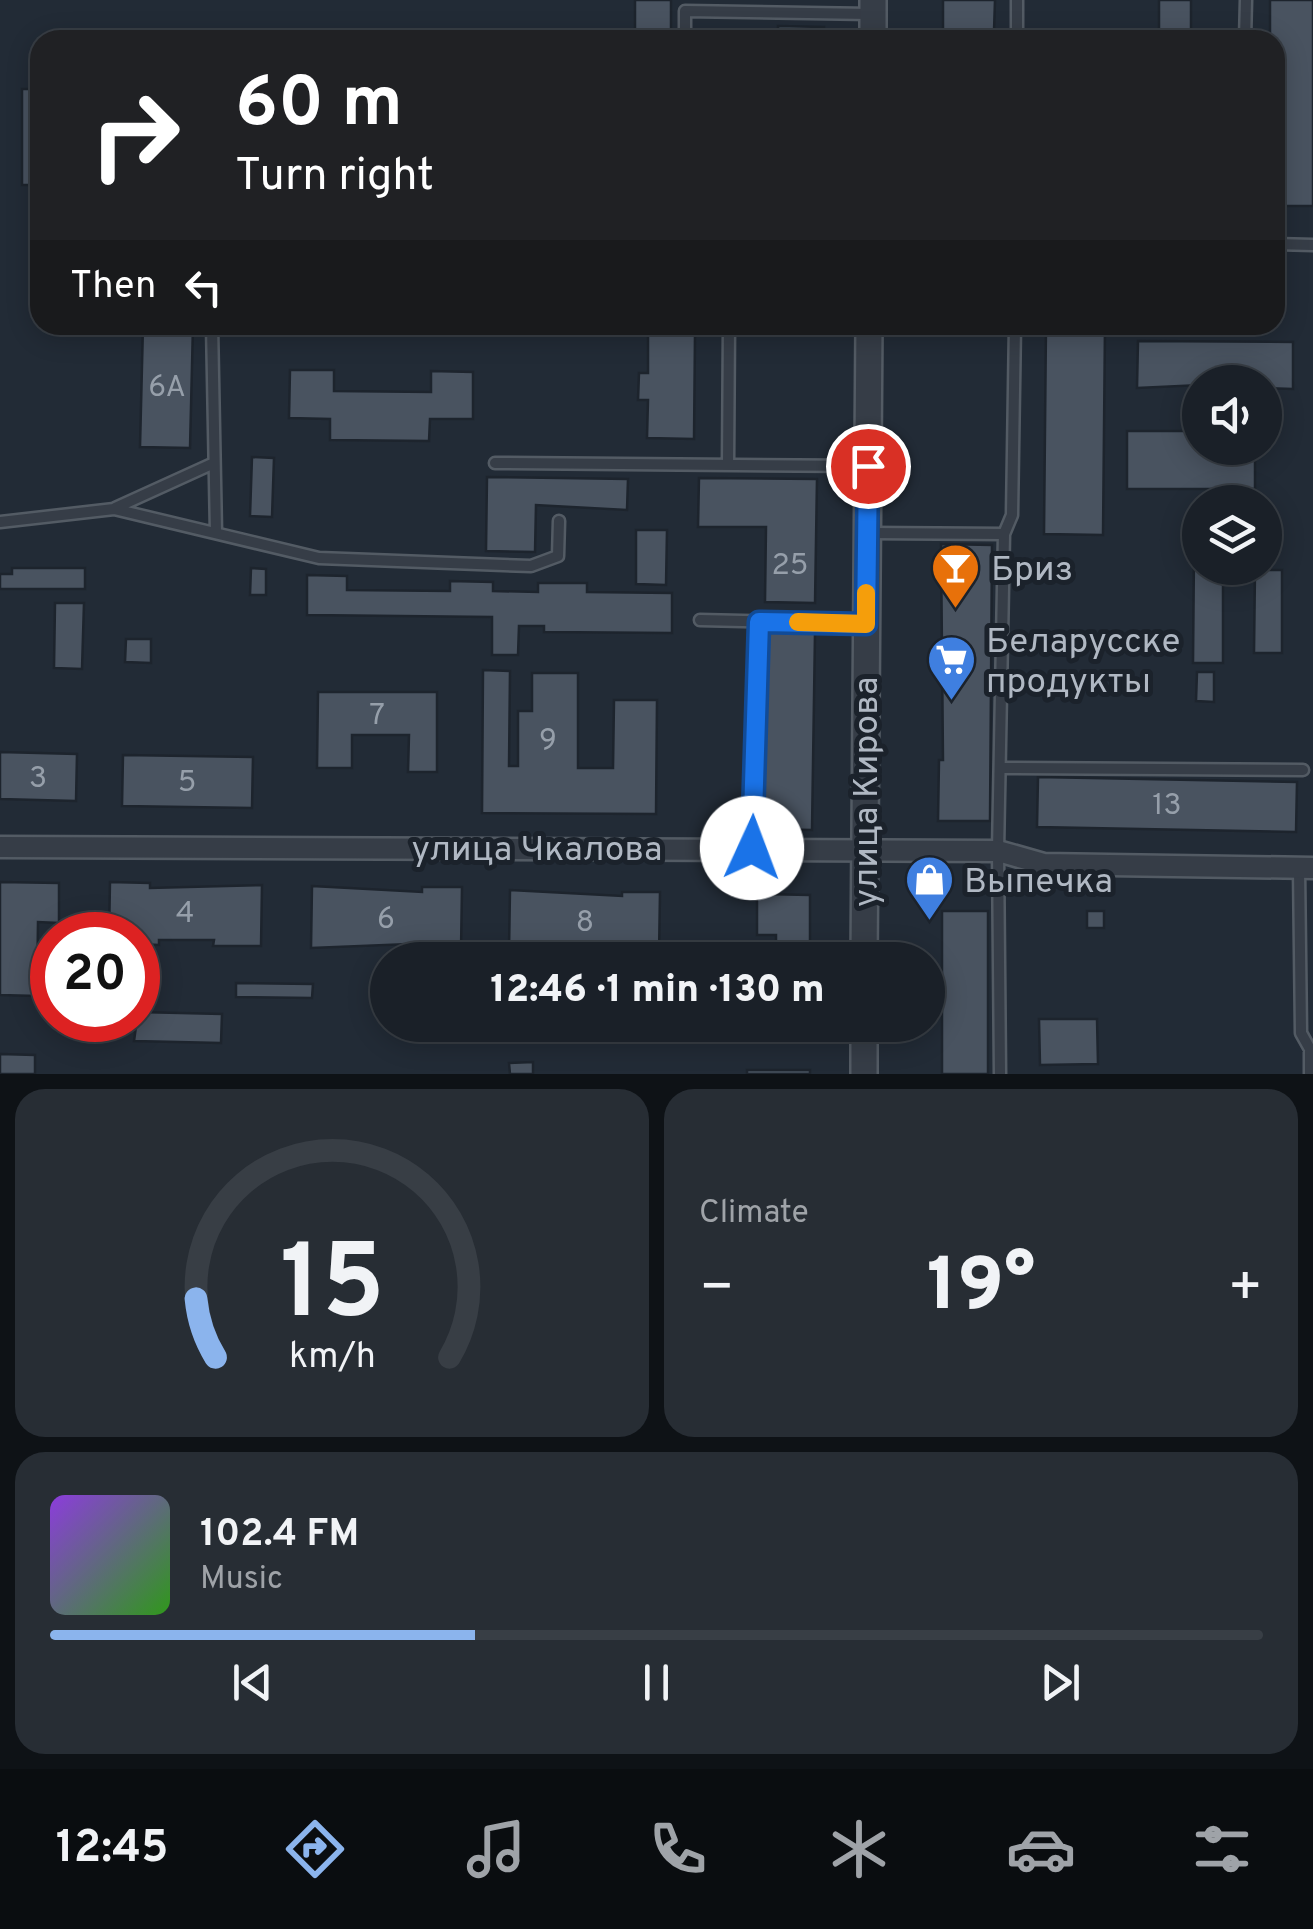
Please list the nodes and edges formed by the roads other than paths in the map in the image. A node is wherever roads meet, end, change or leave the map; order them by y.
1 (1017, 0) edge
2 (1246, 0) edge
3 (768, 6) edge
4 (873, 7) edge
5 (685, 30) edge
6 (1017, 30) edge
7 (1244, 30) edge
8 (1285, 245) edge
9 (1313, 246) edge
10 (212, 335) edge
11 (730, 335) edge
12 (869, 335) edge
13 (1015, 335) edge
14 (214, 463) junction
15 (495, 464) dead end
16 (728, 465) junction
17 (868, 466) junction
18 (114, 509) junction
19 (0, 522) edge
20 (559, 522) dead end
21 (216, 532) junction
22 (867, 533) junction
23 (1004, 534) junction
24 (700, 620) dead end
25 (759, 622) junction
26 (866, 624) junction
27 (1001, 768) junction
28 (1303, 770) dead end
29 (0, 847) edge
30 (752, 848) junction
31 (864, 849) junction
32 (998, 850) junction
33 (1306, 868) edge
34 (864, 942) edge
35 (864, 1042) edge
36 (1312, 1049) edge
37 (864, 1074) edge
38 (1000, 1074) edge
39 (1310, 1074) edge

1 - 6 lane
2 - 7 lane
3 - 4 lane
3 - 5 lane
8 - 9 lane
10 - 14 lane
11 - 16 lane
12 - 17 street, улица Кирова
13 - 23 lane
14 - 18 lane
14 - 21 lane
15 - 16 lane
16 - 17 lane
17 - 22 street, улица Кирова
18 - 19 lane
18 - 21 lane
20 - 21 lane
22 - 23 lane
22 - 26 street, улица Кирова
23 - 27 lane
24 - 25 lane
25 - 26 lane
25 - 30 lane
26 - 31 street, улица Кирова
27 - 28 lane
27 - 32 lane
29 - 30 street, улица Чкалова
30 - 31 street, улица Чкалова
31 - 32 street, улица Чкалова
31 - 34 street, улица Кирова
32 - 33 street, улица Чкалова
32 - 38 lane
33 - 36 lane
35 - 37 street
36 - 39 lane

